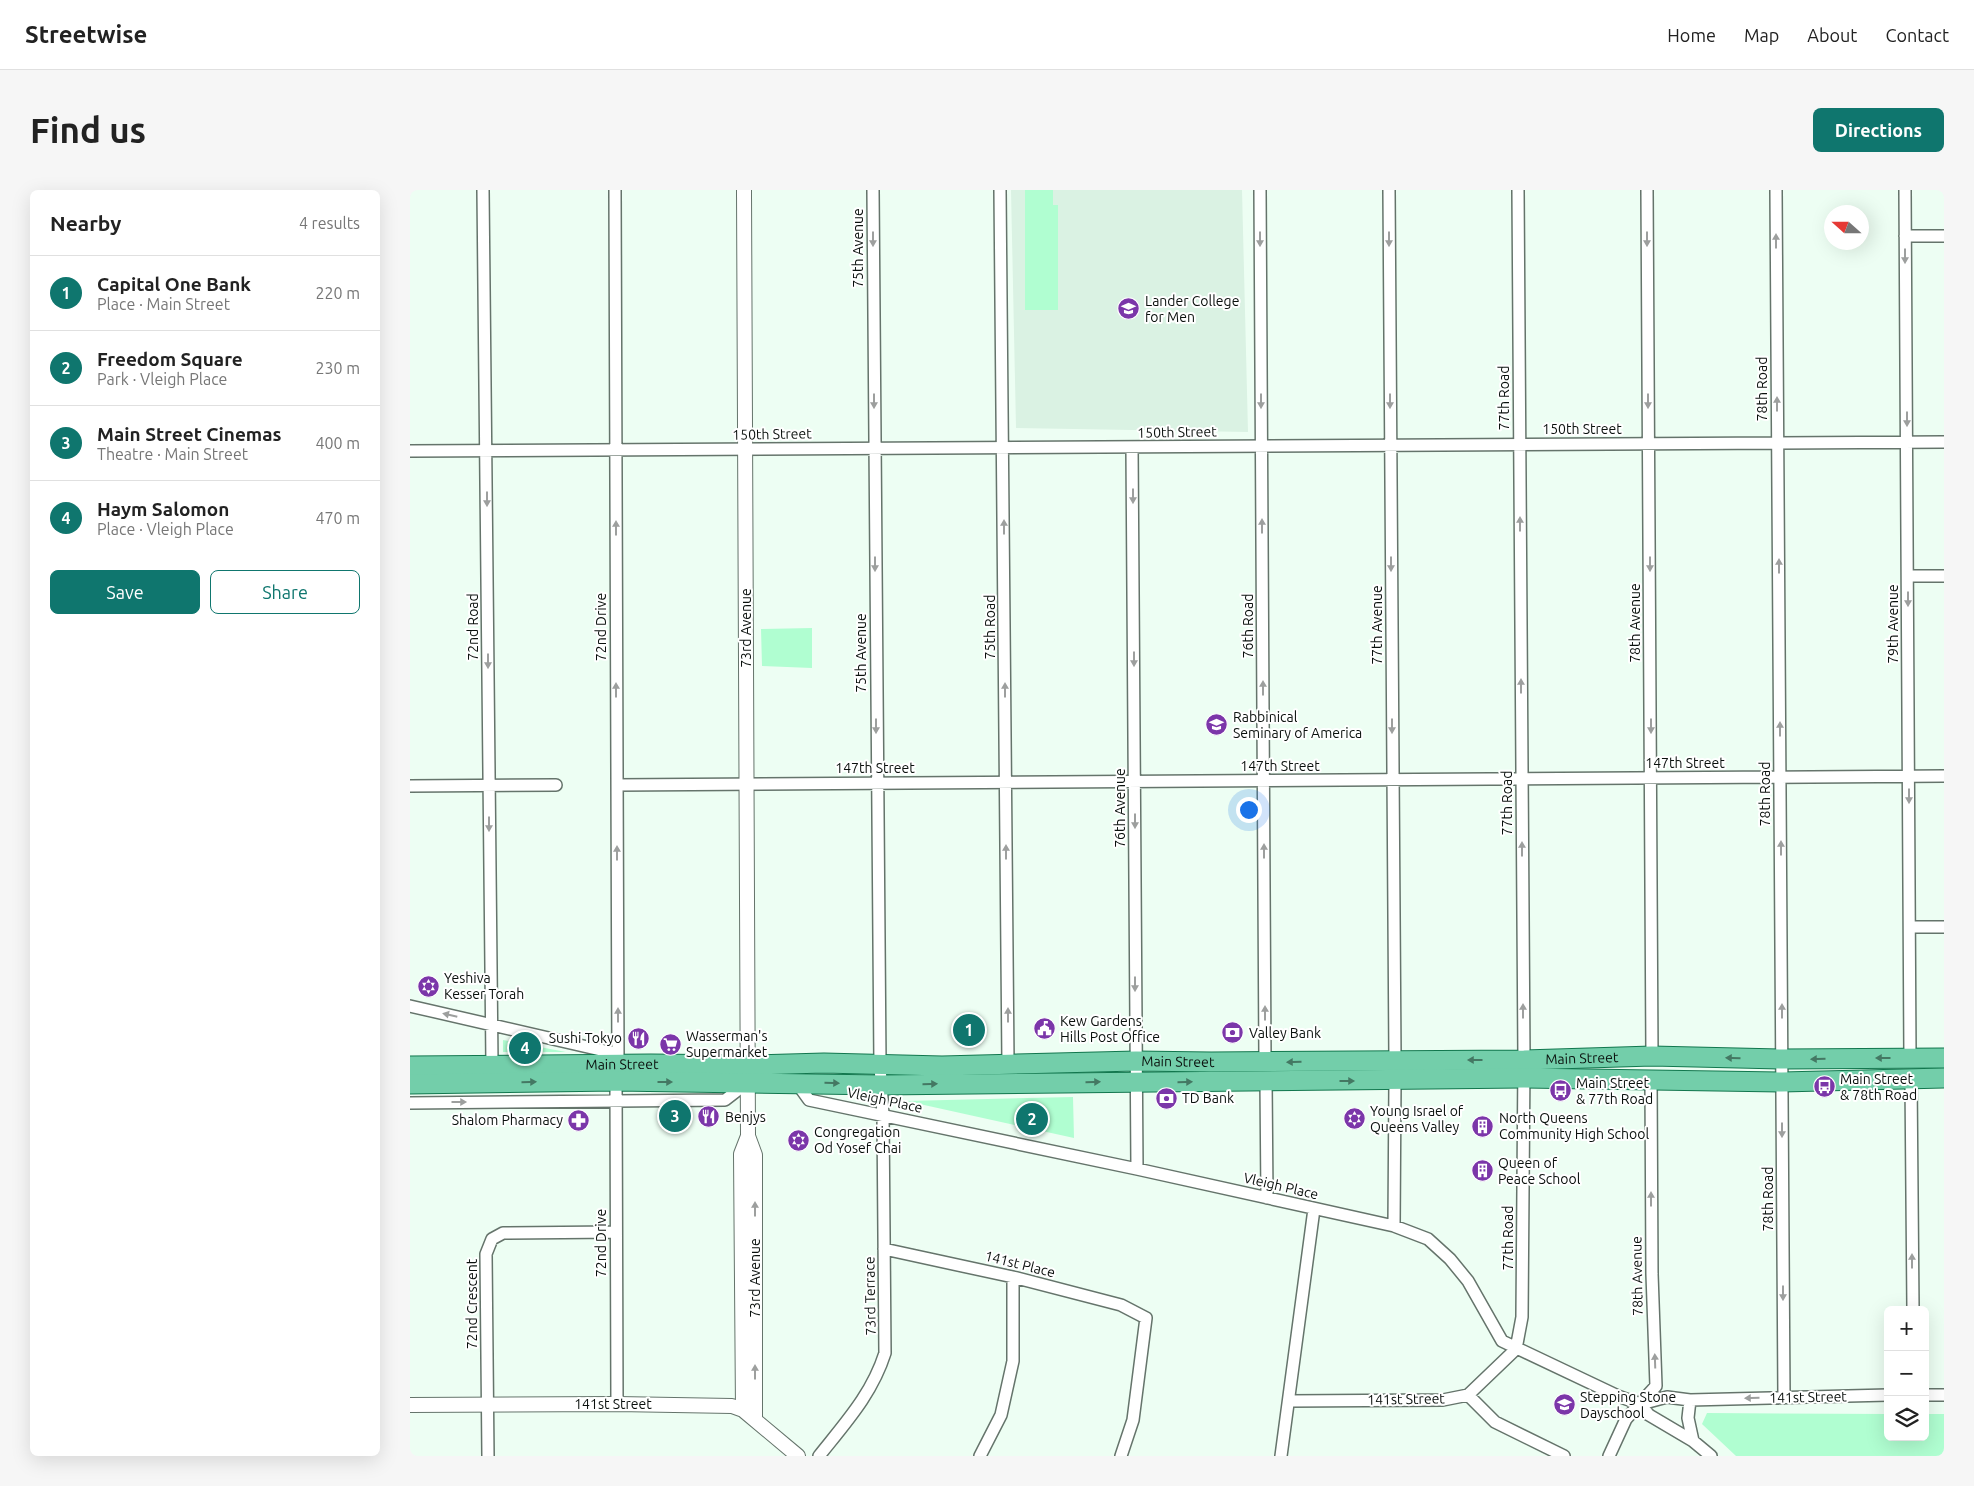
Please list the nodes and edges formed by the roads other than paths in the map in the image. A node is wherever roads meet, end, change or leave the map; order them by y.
1 (483, 190) edge
2 (615, 190) edge
3 (744, 190) edge
4 (872, 190) edge
5 (1000, 190) edge
6 (1260, 190) edge
7 (1389, 190) edge
8 (1518, 190) edge
9 (1647, 190) edge
10 (1776, 190) edge
11 (1905, 190) edge
12 (1905, 236) junction
13 (1944, 236) edge
14 (1778, 442) junction
15 (1907, 442) junction
16 (1944, 442) edge
17 (1649, 443) junction
18 (1520, 444) junction
19 (1261, 445) junction
20 (1391, 445) junction
21 (1132, 447) junction
22 (874, 448) junction
23 (1003, 448) junction
24 (745, 449) junction
25 (486, 450) junction
26 (616, 450) junction
27 (410, 451) edge
28 (1908, 576) junction
29 (1944, 576) edge
30 (1944, 776) edge
31 (1780, 777) junction
32 (1909, 777) junction
33 (1651, 778) junction
34 (1522, 779) junction
35 (1393, 780) junction
36 (1264, 781) junction
37 (1006, 782) junction
38 (1135, 782) junction
39 (876, 783) junction
40 (747, 784) junction
41 (489, 785) junction
42 (556, 785) dead end
43 (617, 785) junction
44 (410, 786) edge
45 (1910, 927) junction
46 (1944, 927) edge
47 (410, 1006) edge
48 (490, 1024) junction
49 (1652, 1056) junction
50 (1910, 1058) junction
51 (1944, 1058) edge
52 (1782, 1059) junction
53 (1395, 1060) junction
54 (1136, 1061) junction
55 (1265, 1062) junction
56 (1008, 1063) junction
57 (492, 1064) junction
58 (410, 1066) edge
59 (617, 1066) junction
60 (880, 1066) junction
61 (1523, 1069) junction
62 (748, 1074) junction
63 (1911, 1078) junction
64 (1944, 1078) edge
65 (1395, 1080) junction
66 (1650, 1080) junction
67 (1266, 1081) junction
68 (796, 1082) junction
69 (1136, 1082) junction
70 (1782, 1082) junction
71 (410, 1084) edge
72 (882, 1084) junction
73 (617, 1101) junction
74 (410, 1102) edge
75 (883, 1115) junction
76 (748, 1136) junction
77 (1137, 1169) junction
78 (1267, 1198) junction
79 (1314, 1209) junction
80 (1394, 1226) junction
81 (616, 1232) junction
82 (884, 1249) junction
83 (1013, 1277) junction
84 (1912, 1306) edge
85 (1516, 1349) junction
86 (1468, 1394) junction
87 (1884, 1395) edge
88 (1929, 1395) edge
89 (1944, 1395) edge
90 (1784, 1398) junction
91 (1690, 1400) junction
92 (1288, 1401) junction
93 (488, 1404) junction
94 (617, 1404) junction
95 (1640, 1404) junction
96 (410, 1405) edge
97 (742, 1410) junction
98 (755, 1420) junction
99 (1693, 1441) junction
100 (488, 1456) edge
101 (798, 1456) edge
102 (819, 1456) edge
103 (980, 1456) edge
104 (1121, 1456) edge
105 (1281, 1456) edge
106 (1564, 1456) edge
107 (1608, 1456) edge
108 (1711, 1456) edge

1 - 25 street, 72nd Road
2 - 26 street, 72nd Drive
3 - 24 street, 73rd Avenue
4 -> 22 street, 75th Avenue
5 - 23 street, 75th Road
6 -> 19 street, 76th Road
7 -> 20 street, 77th Avenue
8 - 18 street, 77th Road
9 -> 17 street, 78th Avenue
14 -> 10 street, 78th Road
11 - 12 street, 79th Avenue
12 - 13 street
12 -> 15 street, 79th Avenue
14 - 15 street, 150th Street
14 - 17 street, 150th Street
31 -> 14 street, 78th Road
15 - 16 street, 150th Street
15 - 28 street, 79th Avenue
17 - 18 street, 150th Street
17 -> 33 street, 78th Avenue
18 - 20 street, 150th Street
34 -> 18 street, 77th Road
19 - 20 street, 150th Street
19 - 21 street, 150th Street
36 -> 19 street, 76th Road
20 -> 35 street, 77th Avenue
21 - 23 street, 150th Street
21 -> 38 street, 76th Avenue
22 - 23 street, 150th Street
22 - 24 street, 150th Street
22 -> 39 street, 75th Avenue
37 -> 23 street, 75th Road
24 - 26 street, 150th Street
24 - 40 street, 73rd Avenue
25 - 26 street, 150th Street
25 - 27 street, 150th Street
25 -> 41 street, 72nd Road
43 -> 26 street, 72nd Drive
28 - 29 street
28 -> 32 street, 79th Avenue
30 - 32 street, 147th Street
31 - 32 street, 147th Street
31 - 33 street, 147th Street
52 -> 31 street, 78th Road
32 -> 45 street, 79th Avenue
33 - 34 street, 147th Street
33 - 49 street, 78th Avenue
34 - 35 street, 147th Street
61 -> 34 street, 77th Road
35 - 36 street, 147th Street
35 - 53 street, 77th Avenue
36 - 38 street, 147th Street
55 -> 36 street, 76th Road
37 - 38 street, 147th Street
37 - 39 street, 147th Street
56 -> 37 street, 75th Road
38 -> 54 street, 76th Avenue
39 - 40 street, 147th Street
39 - 60 street, 75th Avenue
40 - 43 street, 147th Street
40 - 62 street, 73rd Avenue
41 - 42 street
41 - 44 street
41 -> 48 street, 72nd Road
59 -> 43 street, 72nd Drive
45 - 46 street
45 - 50 street, 79th Avenue
48 -> 47 street
48 - 57 street, 72nd Road
48 - 59 street
52 -> 49 main road, Main Street
49 - 61 main road, Main Street
50 - 51 main road, Main Street
50 -> 52 main road, Main Street
52 - 70 street, 78th Road
53 -> 55 main road, Main Street
61 -> 53 main road, Main Street
54 - 55 main road, Main Street
54 - 56 main road, Main Street
54 - 69 street, 76th Avenue
56 - 60 main road, Main Street
57 - 58 main road, Main Street
57 - 59 main road, Main Street
59 - 62 main road, Main Street
71 -> 59 main road, Main Street
59 - 73 street, 72nd Drive
60 - 62 main road, Main Street
60 - 72 street, 75th Avenue
61 - 65 main road, Main Street
61 - 66 main road, Main Street
61 - 85 street, 77th Road
62 - 68 main road, Main Street
62 - 73 street
62 - 76 street, 73rd Avenue
63 - 64 main road, Main Street
63 - 70 main road, Main Street
84 -> 63 street
67 -> 65 main road, Main Street
65 - 80 street
66 - 70 main road, Main Street
95 -> 66 street, 78th Avenue
69 -> 67 main road, Main Street
67 - 78 street
68 -> 72 main road, Main Street
68 - 75 street, Vleigh Place
72 -> 69 main road, Main Street
69 - 77 street, 76th Avenue
70 -> 90 street, 78th Road
72 - 75 street, 75th Avenue
74 -> 73 street
73 - 81 street, 72nd Drive
75 - 77 street, Vleigh Place
75 - 82 street, 73rd Terrace
76 - 97 street, 73rd Avenue
98 -> 76 street, 73rd Avenue
77 - 78 street, Vleigh Place
78 - 79 street, Vleigh Place
79 - 80 street, Vleigh Place
79 - 92 street
80 - 85 street, Vleigh Place
81 - 93 street, 72nd Crescent
81 - 94 street, 72nd Drive
82 - 83 street, 141st Place
82 - 102 street, 73rd Terrace
83 - 103 street
83 - 104 street, 141st Place
85 - 86 street
85 - 95 street, Vleigh Place
86 - 92 street, 141st Street
86 - 106 street
87 - 90 street, 141st Street
88 - 89 street
90 -> 91 street, 141st Street
91 - 95 street, 141st Street
91 - 99 street
92 - 105 street
93 - 94 street, 141st Street
93 - 96 street, 141st Street
93 - 100 street
94 - 97 street, 141st Street
95 - 99 street, Vleigh Place
95 - 107 street, 78th Avenue
97 - 98 street, 141st Street
98 - 101 street, 141st Street
99 - 108 street, Vleigh Place

